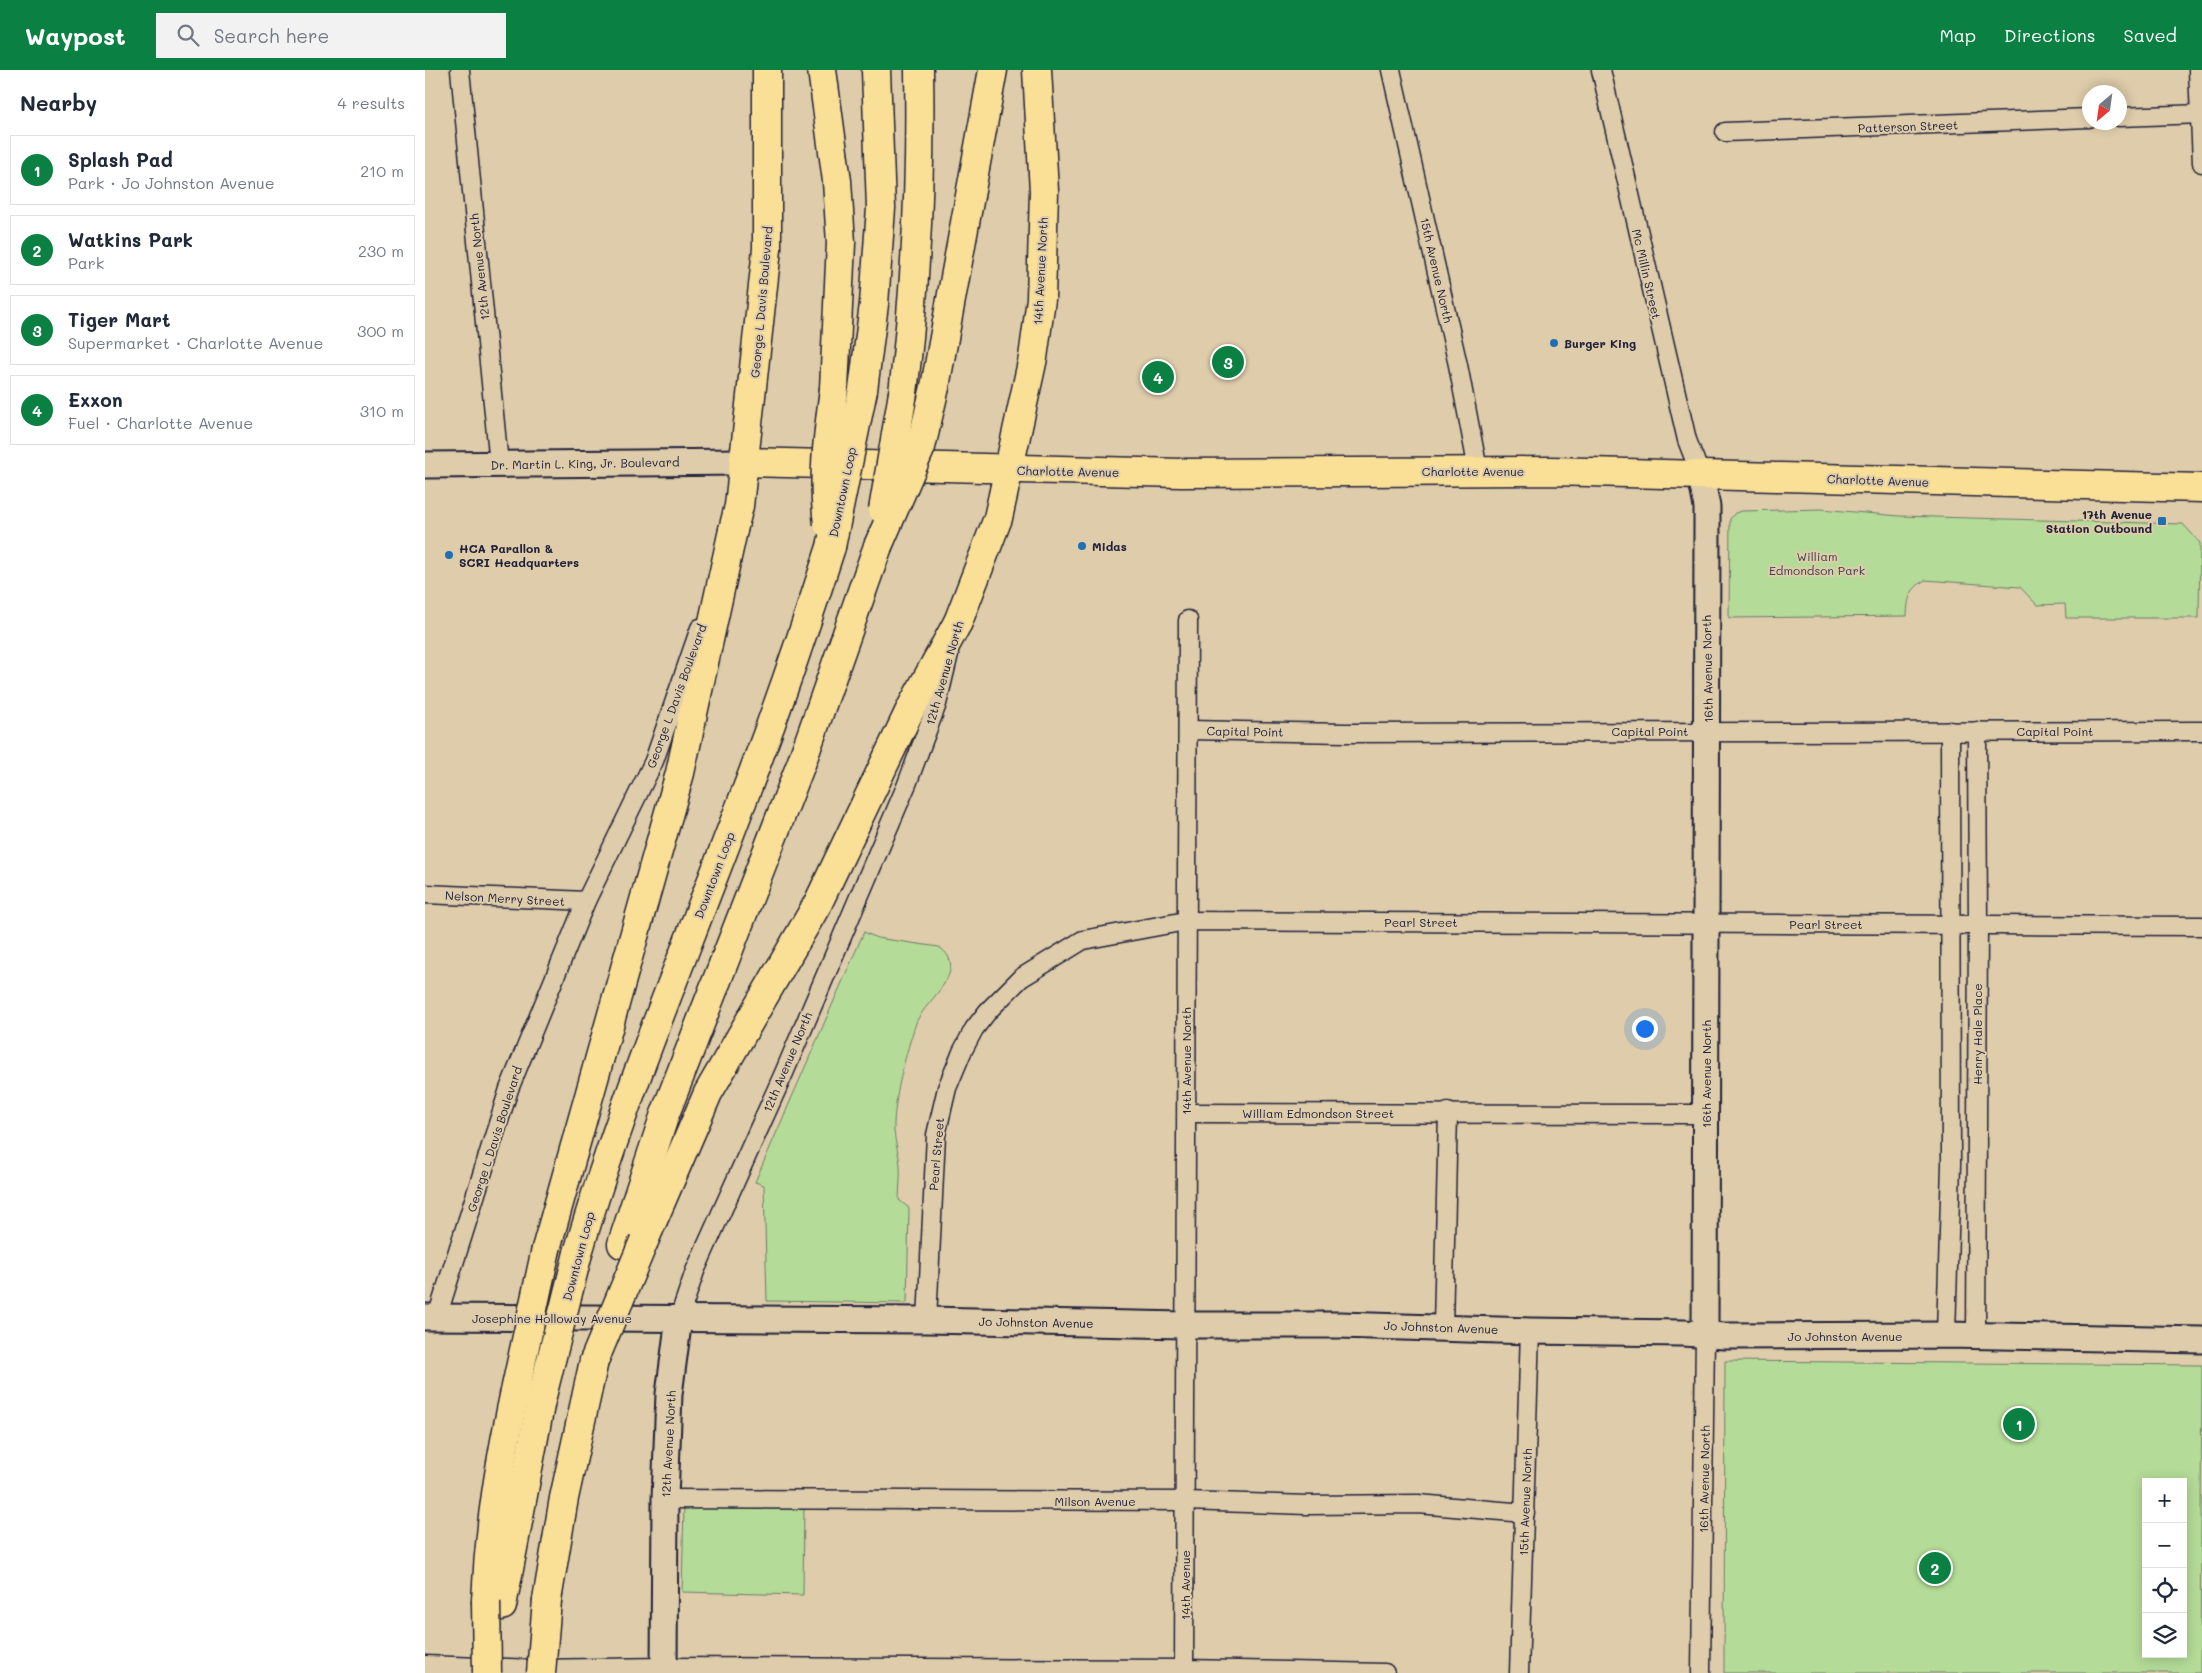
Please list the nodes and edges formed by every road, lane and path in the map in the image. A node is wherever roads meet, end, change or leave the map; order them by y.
1 (460, 70) edge
2 (767, 70) edge
3 (822, 70) edge
4 (876, 70) edge
5 (919, 70) edge
6 (993, 70) edge
7 (1037, 70) edge
8 (1391, 70) edge
9 (1601, 70) edge
10 (2198, 70) edge
11 (2201, 114) edge
12 (2127, 117) edge
13 (2082, 118) edge
14 (1725, 132) dead end
15 (2202, 163) edge
16 (744, 462) junction
17 (499, 464) junction
18 (425, 465) edge
19 (1008, 470) junction
20 (1478, 470) junction
21 (1701, 476) junction
22 (2202, 488) edge
23 (733, 530) junction
24 (878, 546) junction
25 (831, 547) junction
26 (1188, 620) dead end
27 (958, 622) junction
28 (1189, 730) junction
29 (1708, 731) junction
30 (1950, 731) junction
31 (1977, 731) junction
32 (2202, 731) edge
33 (425, 894) edge
34 (586, 901) junction
35 (1186, 921) junction
36 (1707, 923) junction
37 (1978, 924) junction
38 (1949, 925) junction
39 (2202, 926) edge
40 (1448, 1112) junction
41 (1187, 1113) junction
42 (1706, 1114) junction
43 (633, 1242) junction
44 (431, 1317) edge
45 (679, 1318) junction
46 (927, 1320) junction
47 (1185, 1326) junction
48 (1443, 1327) junction
49 (1530, 1331) junction
50 (1705, 1334) junction
51 (1946, 1335) junction
52 (1975, 1336) junction
53 (2202, 1340) edge
54 (665, 1499) junction
55 (1185, 1501) junction
56 (1525, 1512) junction
57 (494, 1603) junction
58 (425, 1665) edge
59 (1184, 1669) junction
60 (664, 1670) edge
61 (487, 1673) edge
62 (497, 1673) edge
63 (541, 1673) edge
64 (1385, 1673) edge
65 (1519, 1673) edge
66 (1701, 1673) edge

1 - 17 street, 12th Avenue North
2 - 16 main road, George L Davis Boulevard
3 - 25 main road, bridge
4 - 25 main road, Downtown Loop, bridge
5 - 24 main road, bridge
6 - 24 main road, bridge
7 - 19 main road, 14th Avenue North
8 - 20 street, 15th Avenue North
9 - 21 street, Mc Millin Street
10 - 11 street
11 - 12 street
11 - 15 street
13 - 14 street, Patterson Street
16 - 17 street, Dr. Martin L. King, Jr. Boulevard
16 - 19 main road, Charlotte Avenue
16 - 23 main road, George L Davis Boulevard
17 - 18 street, Dr. Martin L. King, Jr. Boulevard
19 - 20 main road, Charlotte Avenue
19 - 27 main road, 12th Avenue North
20 - 21 main road, Charlotte Avenue
21 - 22 main road, Charlotte Avenue
21 - 29 street, 16th Avenue North
23 - 34 street, George L Davis Boulevard
23 - 57 main road, bridge
24 - 43 main road
25 - 57 main road, Downtown Loop, bridge
26 - 28 street, 14th Avenue North
27 - 43 main road
27 - 45 street, 12th Avenue North
28 - 29 street, Capital Point
28 - 35 street, 14th Avenue North
29 - 30 street, Capital Point
29 - 36 street, 16th Avenue North
30 - 31 street, Capital Point
30 - 38 street
31 - 32 street, Capital Point
31 - 37 street, Henry Hale Place
33 - 34 street, Nelson Merry Street
34 - 44 street, George L Davis Boulevard
35 - 36 street, Pearl Street
35 - 41 street, 14th Avenue North
35 - 46 street, Pearl Street
36 - 38 street, Pearl Street
36 - 42 street, 16th Avenue North
37 - 38 street, Pearl Street
37 - 39 street, Pearl Street
37 - 52 street, Henry Hale Place
38 - 51 street
40 - 41 street, William Edmondson Street
40 - 42 street, William Edmondson Street
40 - 48 street
41 - 47 street, 14th Avenue North
42 - 50 street, 16th Avenue North
43 - 63 main road, bridge
44 - 45 street, Josephine Holloway Avenue
45 - 46 street, Jo Johnston Avenue
45 - 54 street, 12th Avenue North
46 - 47 street, Jo Johnston Avenue
47 - 48 street, Jo Johnston Avenue
47 - 55 street, 14th Avenue North
48 - 49 street, Jo Johnston Avenue
49 - 50 street, Jo Johnston Avenue
49 - 56 street, 15th Avenue North
50 - 51 street, Jo Johnston Avenue
50 - 66 street, 16th Avenue North
51 - 52 street, Jo Johnston Avenue
52 - 53 street, Jo Johnston Avenue
54 - 55 street, Milson Avenue
54 - 60 street, 12th Avenue North
55 - 56 street, Milson Avenue
55 - 59 street, 14th Avenue
56 - 65 street, 15th Avenue North
57 - 61 main road, bridge
57 - 62 main road, Downtown Loop
58 - 60 street
59 - 60 street
59 - 64 street

